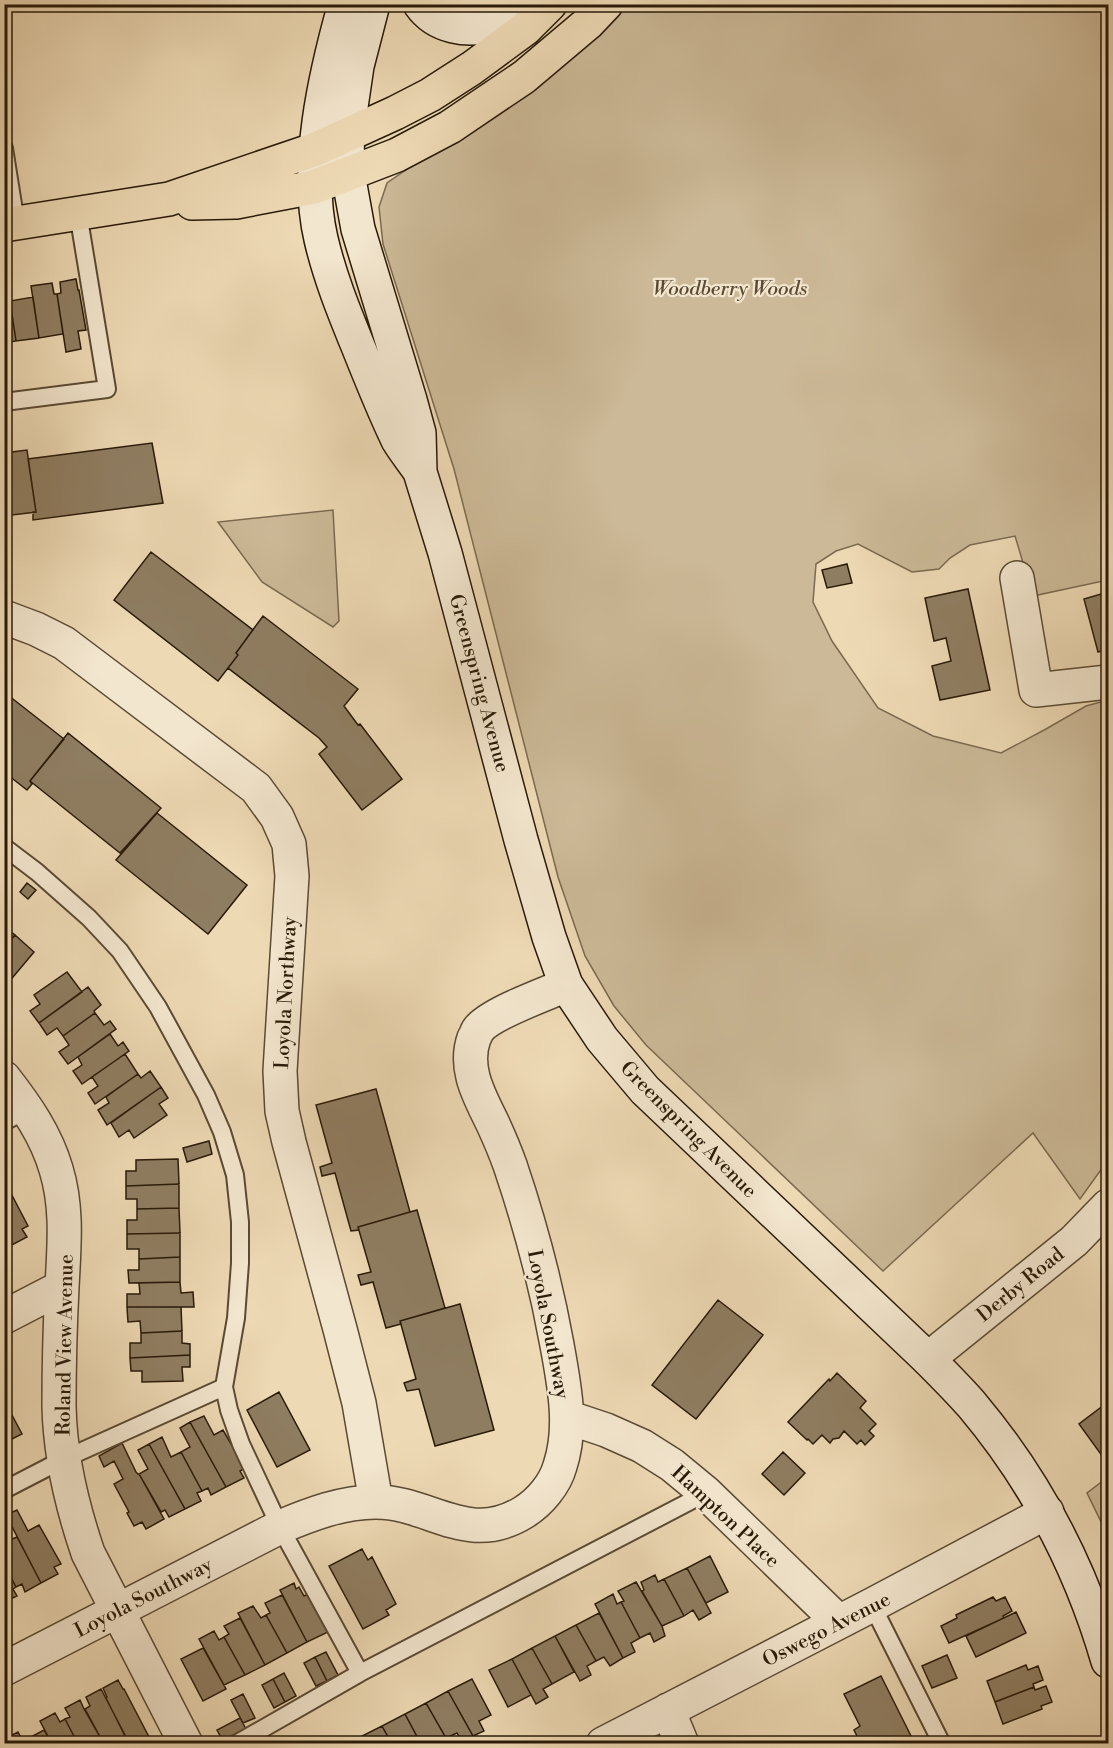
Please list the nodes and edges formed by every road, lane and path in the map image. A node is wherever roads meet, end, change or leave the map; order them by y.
1 (345, 4) edge
2 (373, 4) edge
3 (420, 4) edge
4 (538, 4) edge
5 (550, 4) edge
6 (606, 4) edge
7 (347, 134) junction
8 (4, 148) edge
9 (316, 149) junction
10 (348, 174) junction
11 (314, 187) junction
12 (169, 199) junction
13 (78, 213) junction
14 (10, 224) edge
15 (4, 402) edge
16 (420, 472) junction
17 (1017, 578) dead end
18 (4, 617) edge
19 (1108, 682) edge
20 (4, 847) edge
21 (566, 985) junction
22 (4, 1078) edge
23 (17, 1116) edge
24 (1108, 1206) edge
25 (62, 1287) junction
26 (4, 1317) edge
27 (928, 1359) junction
28 (224, 1387) junction
29 (567, 1417) junction
30 (64, 1459) junction
31 (4, 1490) edge
32 (706, 1493) junction
33 (376, 1502) junction
34 (1047, 1512) junction
35 (280, 1527) junction
36 (872, 1605) junction
37 (117, 1611) junction
38 (839, 1622) junction
39 (1108, 1661) edge
40 (4, 1669) edge
41 (360, 1673) junction
42 (668, 1710) junction
43 (186, 1743) edge
44 (236, 1743) edge
45 (603, 1743) edge
46 (682, 1743) edge
47 (942, 1743) edge

1 - 9 street, Greenspring Avenue
2 - 7 street, Greenspring Avenue
3 - 4 street
5 - 7 main road
6 - 10 main road
7 - 9 main road
7 - 10 street, Greenspring Avenue
8 - 14 lane
9 - 11 street, Greenspring Avenue
9 - 12 main road
10 - 11 main road
10 - 16 street, Greenspring Avenue
11 - 12 main road
11 - 16 street, Greenspring Avenue
12 - 13 main road
13 - 14 main road
13 - 15 lane
16 - 21 street, Greenspring Avenue
17 - 19 street
18 - 33 street, Loyola Northway
20 - 28 lane
21 - 27 street, Greenspring Avenue
21 - 29 street, Loyola Southway
22 - 23 street, Roland View Avenue
23 - 25 street, Roland View Avenue
24 - 27 street, Derby Road
25 - 26 street
25 - 30 street, Roland View Avenue
27 - 34 street, Greenspring Avenue
28 - 30 lane
28 - 35 lane
29 - 32 street, Hampton Place
29 - 33 street, Loyola Southway
30 - 31 lane
30 - 37 street, Roland View Avenue
32 - 38 street, Hampton Place
32 - 41 lane
33 - 35 street, Loyola Southway
34 - 36 street, Oswego Avenue
34 - 39 street, Greenspring Avenue
35 - 37 street, Loyola Southway
35 - 41 lane
36 - 38 street, Oswego Avenue
36 - 47 lane
37 - 40 street, Loyola Southway
37 - 43 street, Roland View Avenue
38 - 42 street, Oswego Avenue
41 - 44 lane
42 - 45 street, Oswego Avenue
42 - 46 street

